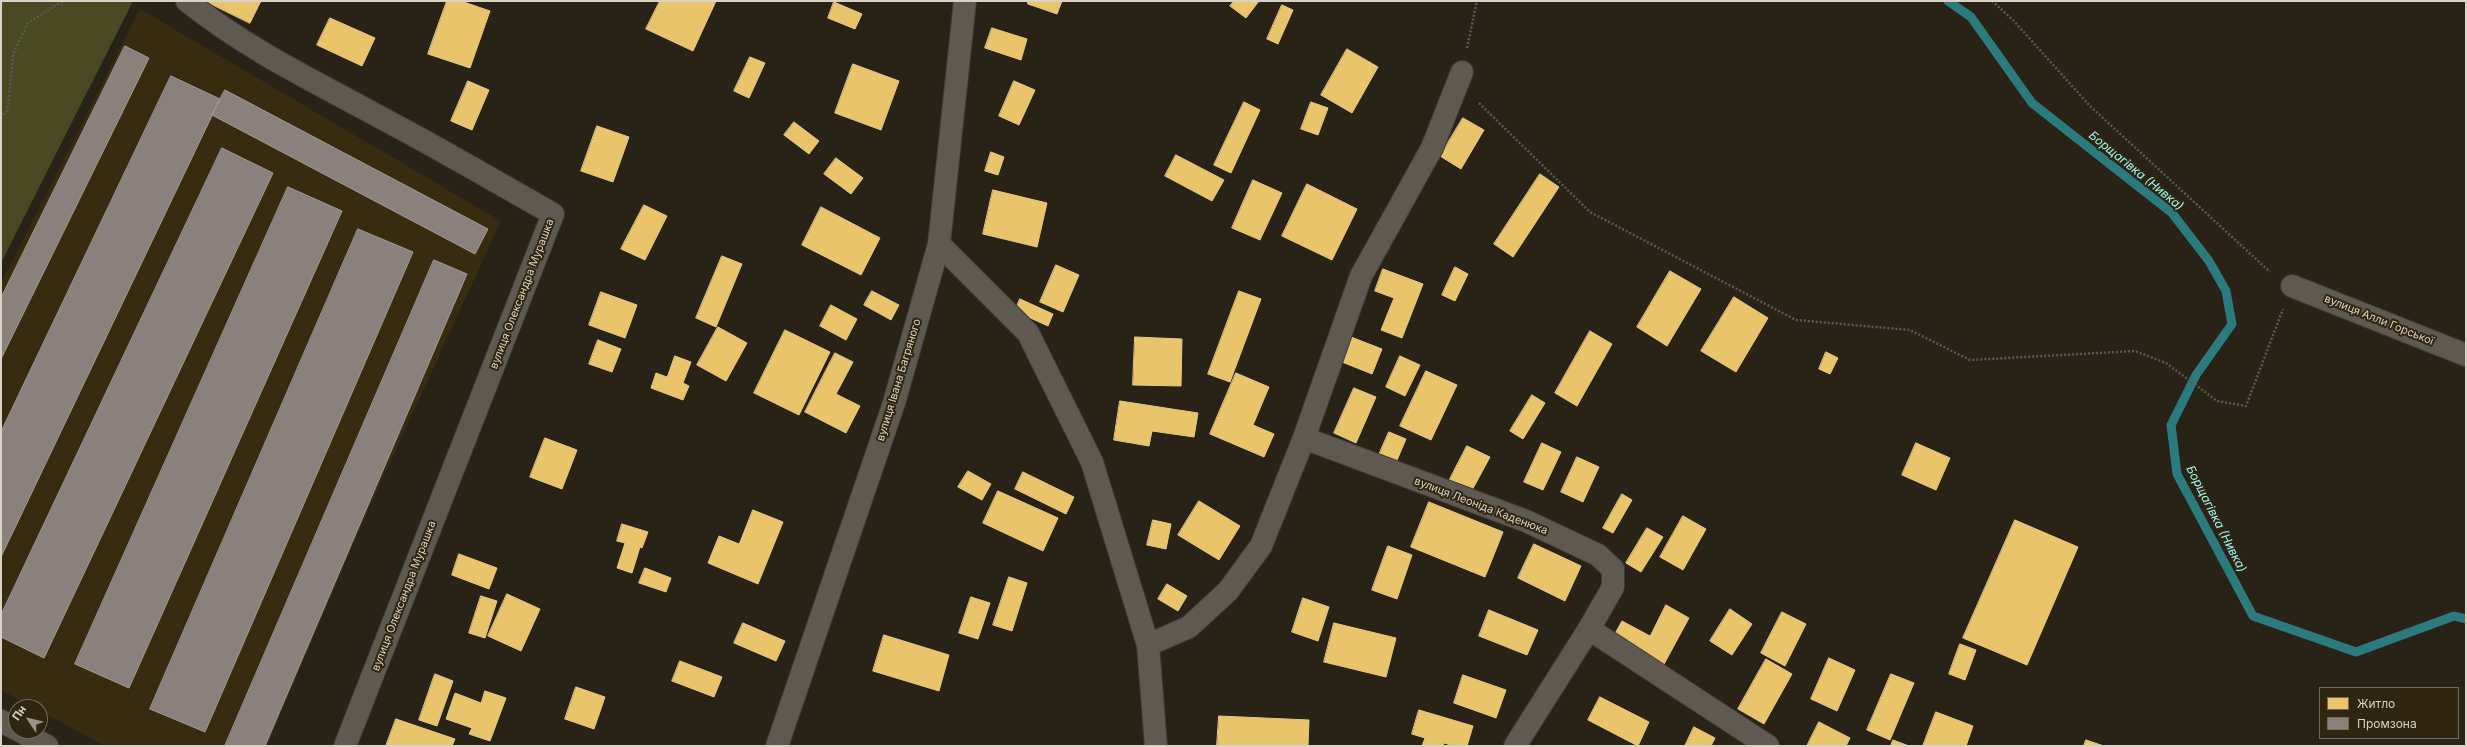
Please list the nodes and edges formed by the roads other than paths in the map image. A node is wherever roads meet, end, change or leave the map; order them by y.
1 (188, 1) edge
2 (965, 1) edge
3 (1462, 72) road end
4 (939, 244) junction
5 (2292, 286) road end
6 (2466, 355) edge
7 (1304, 438) junction
8 (1589, 629) junction
9 (1148, 645) junction
10 (34, 739) edge
11 (47, 746) edge
12 (345, 746) edge
13 (777, 746) edge
14 (1156, 746) edge
15 (1514, 746) edge
16 (1768, 746) edge

1 - 12 street, вулиця Олександра Мурашка
2 - 4 street, вулиця Івана Багряного
3 - 7 street
4 - 9 street
4 - 13 street, вулиця Івана Багряного
5 - 6 street, вулиця Алли Горської
7 - 8 street, вулиця Леоніда Каденюка
7 - 9 street
8 - 15 street, вулиця Леоніда Каденюка
8 - 16 street
9 - 14 street
10 - 11 street

